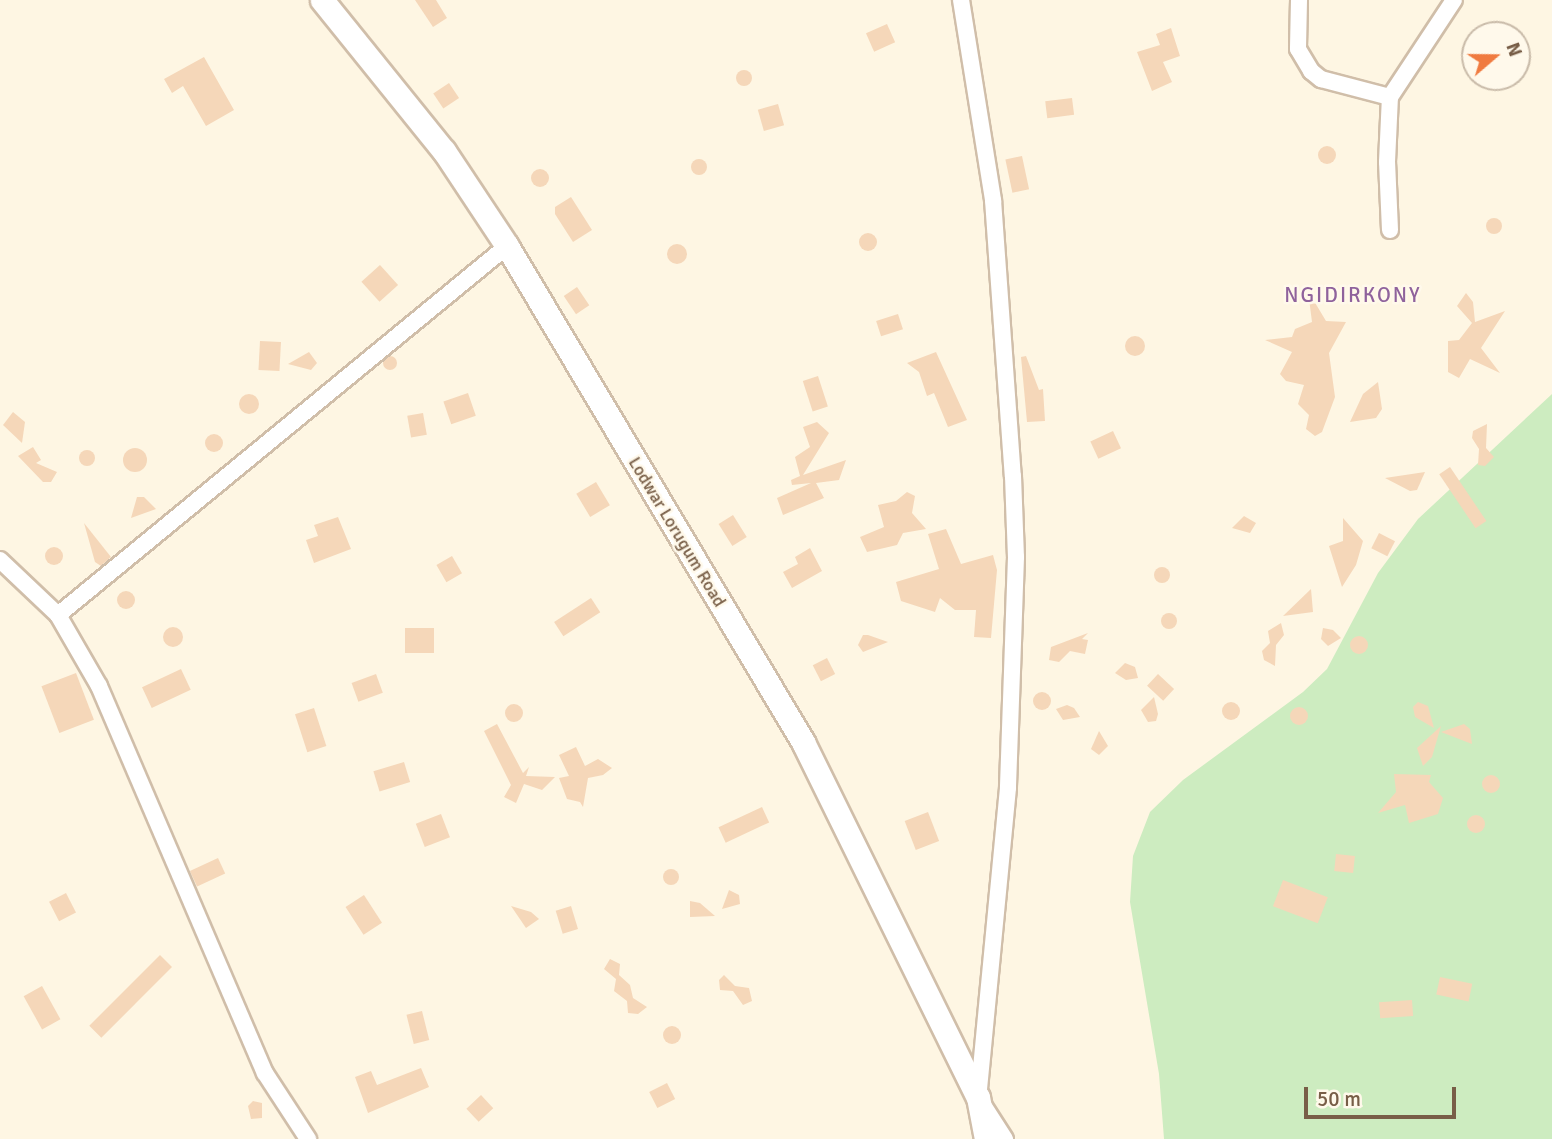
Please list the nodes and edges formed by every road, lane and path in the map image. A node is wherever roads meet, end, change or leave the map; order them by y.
1 (322, 0) edge
2 (961, 0) edge
3 (1299, 0) edge
4 (1454, 0) edge
5 (1390, 97) junction
6 (1390, 230) dead end
7 (507, 246) junction
8 (0, 560) edge
9 (58, 615) junction
10 (978, 1097) junction
11 (308, 1139) edge
12 (986, 1139) edge
13 (1005, 1139) edge

1 - 7 main road, Lodwar Lorugum Road
2 - 10 street
3 - 5 street
4 - 5 street
5 - 6 street
7 - 9 street
7 - 10 main road, Lodwar Lorugum Road
8 - 9 street
9 - 11 street
10 - 12 main road, Lodwar Lorugum Road
10 - 13 street

